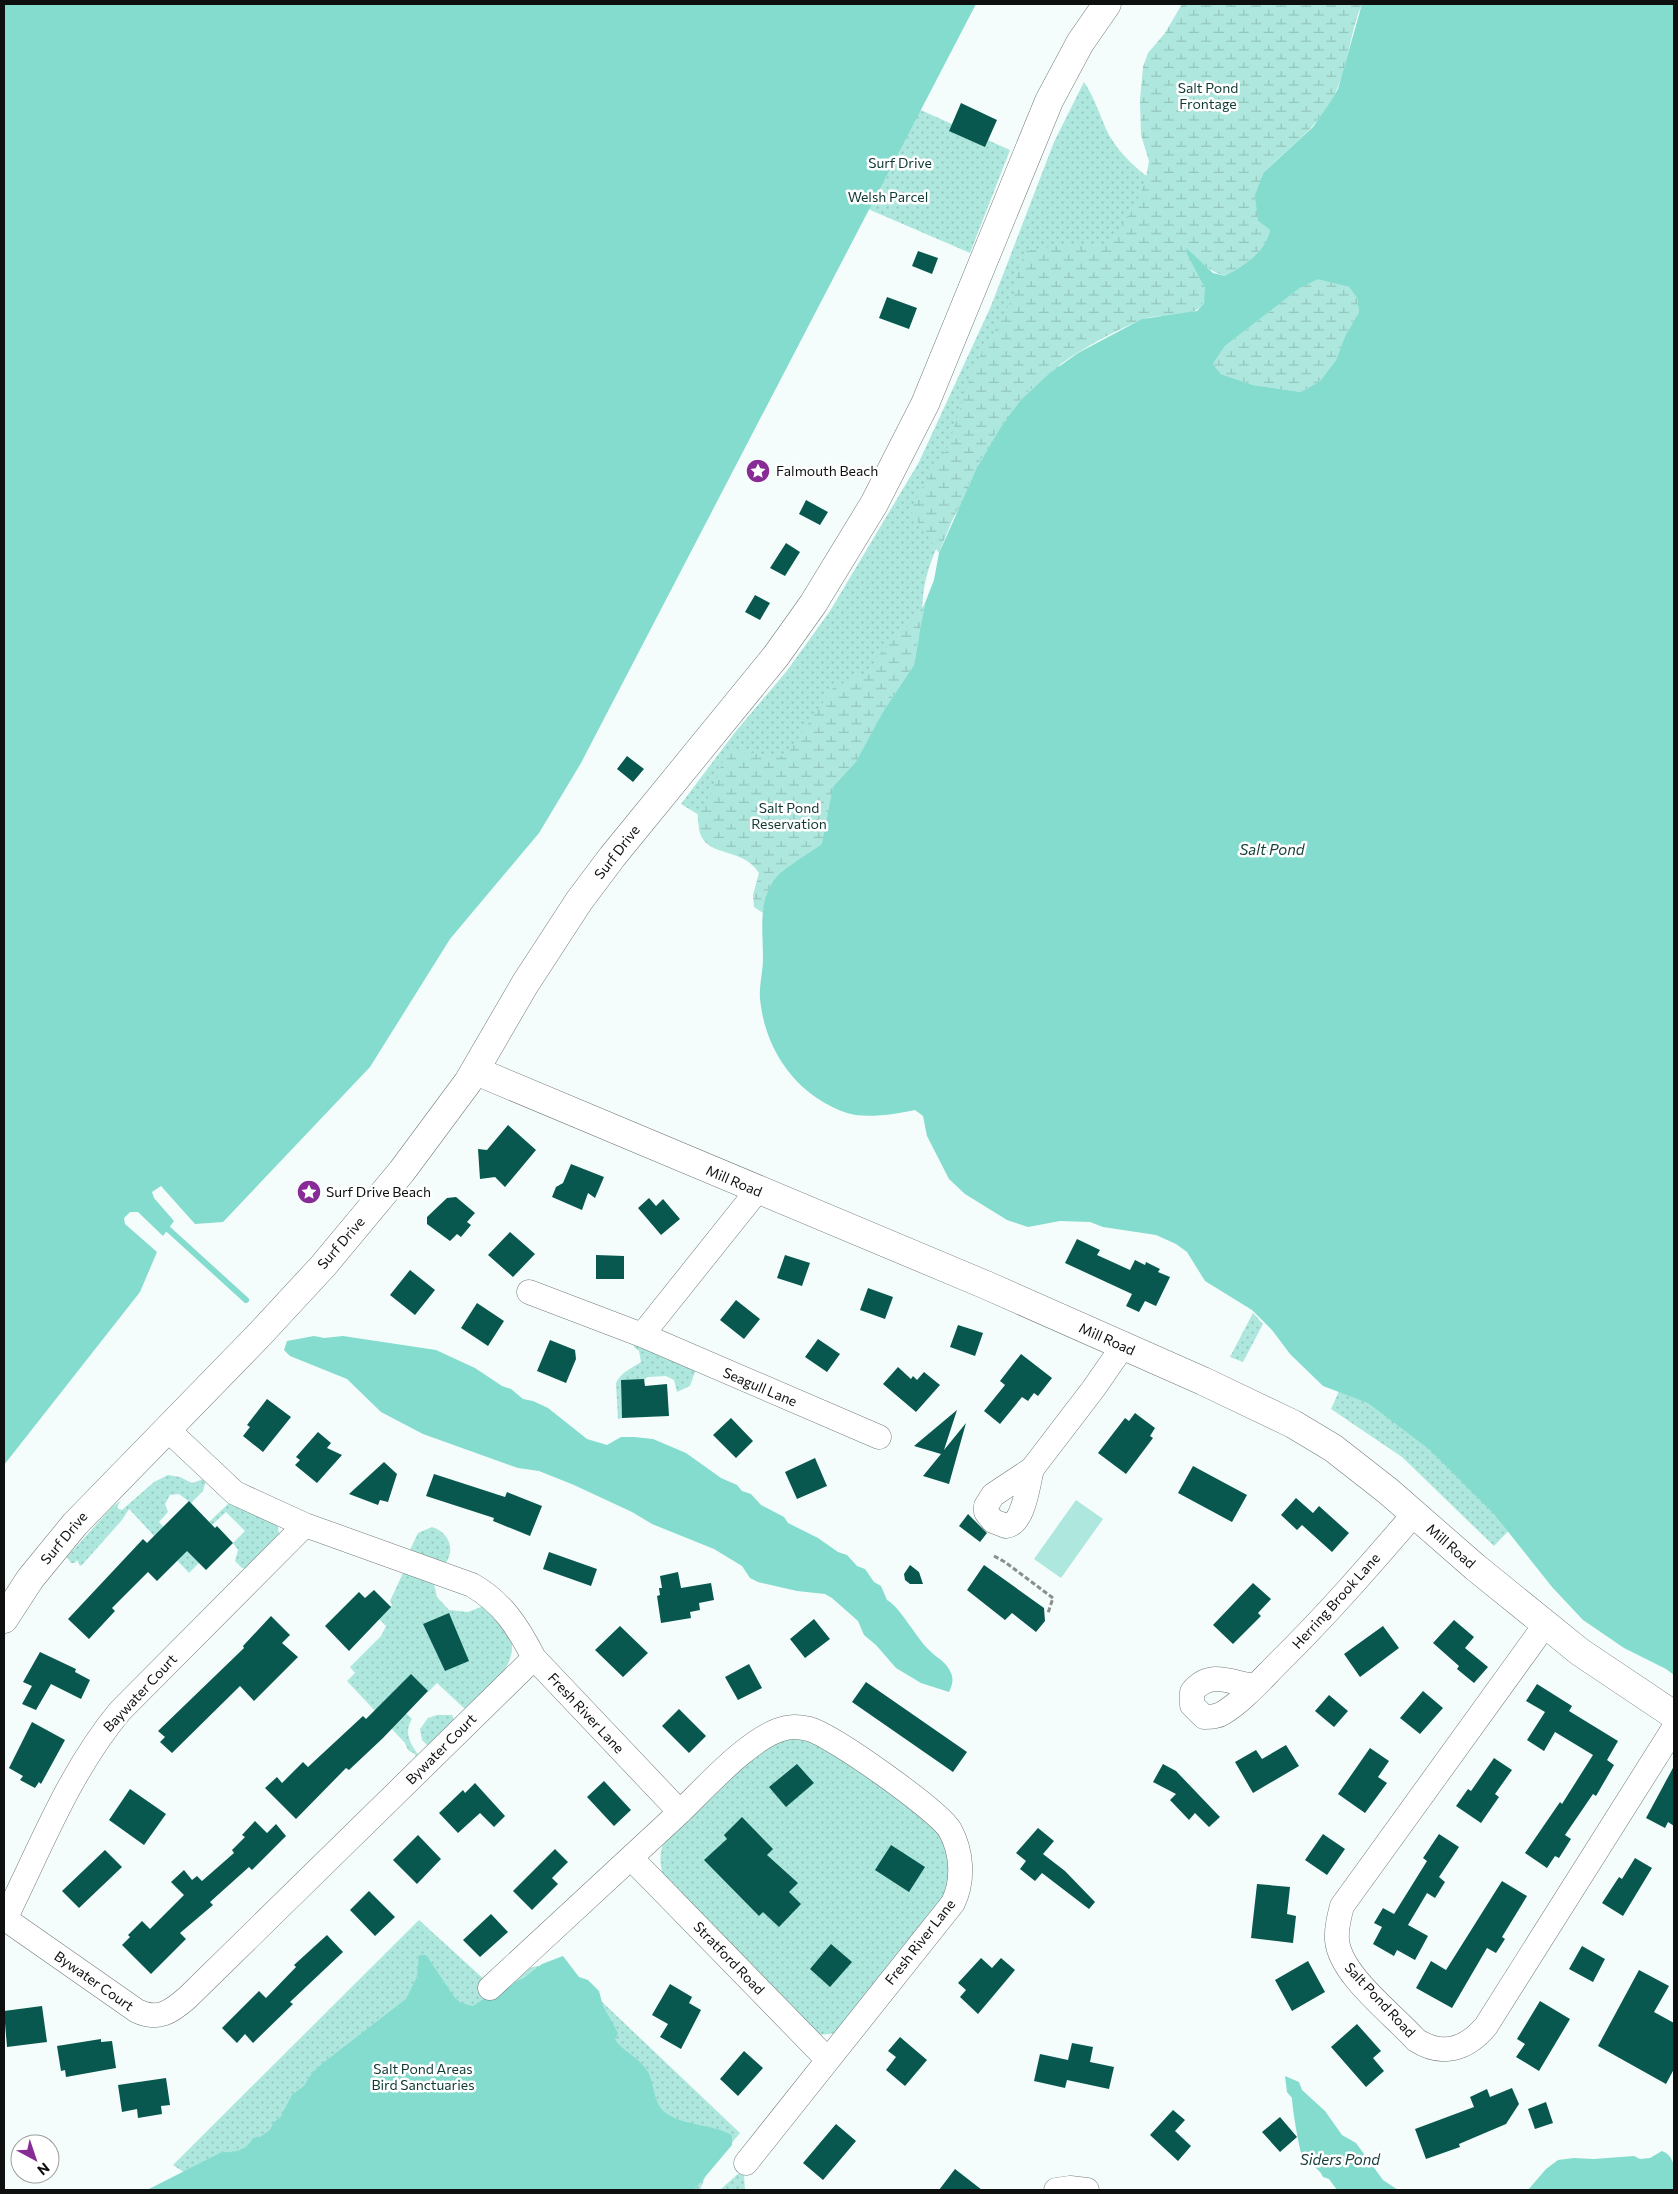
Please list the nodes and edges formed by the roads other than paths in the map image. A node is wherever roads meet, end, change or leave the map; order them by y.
1 (1106, 4) edge
2 (476, 1071) junction
3 (757, 1191) junction
4 (529, 1292) dead end
5 (642, 1335) junction
6 (1123, 1346) junction
7 (167, 1429) junction
8 (879, 1437) dead end
9 (1032, 1469) dead end
10 (1414, 1513) junction
11 (305, 1525) junction
12 (4, 1619) edge
13 (1545, 1625) junction
14 (534, 1658) junction
15 (1254, 1686) dead end
16 (1674, 1715) edge
17 (1674, 1728) edge
18 (680, 1812) junction
19 (631, 1858) junction
20 (4, 1919) edge
21 (490, 1988) dead end
22 (827, 2059) junction
23 (746, 2163) dead end
24 (1056, 2190) edge
25 (1087, 2190) edge

1 - 2 main road, Surf Drive
2 - 3 main road, Mill Road
2 - 7 main road, Surf Drive
3 - 5 street
3 - 6 main road, Mill Road
4 - 5 street, Seagull Lane
5 - 8 street, Seagull Lane
6 - 9 street
6 - 10 main road, Mill Road
7 - 11 street
7 - 12 main road, Surf Drive
10 - 13 main road, Mill Road
10 - 15 street, Herring Brook Lane
11 - 14 street
11 - 20 street, Baywater Court
13 - 16 main road, Mill Road
13 - 17 street, Salt Pond Road
14 - 18 street, Fresh River Lane
14 - 20 street, Bywater Court
18 - 19 street, Fresh River Lane
18 - 22 street, Fresh River Lane
19 - 21 street, Fresh River Lane
19 - 22 street, Stratford Road
22 - 23 street, Fresh River Lane
24 - 25 street

